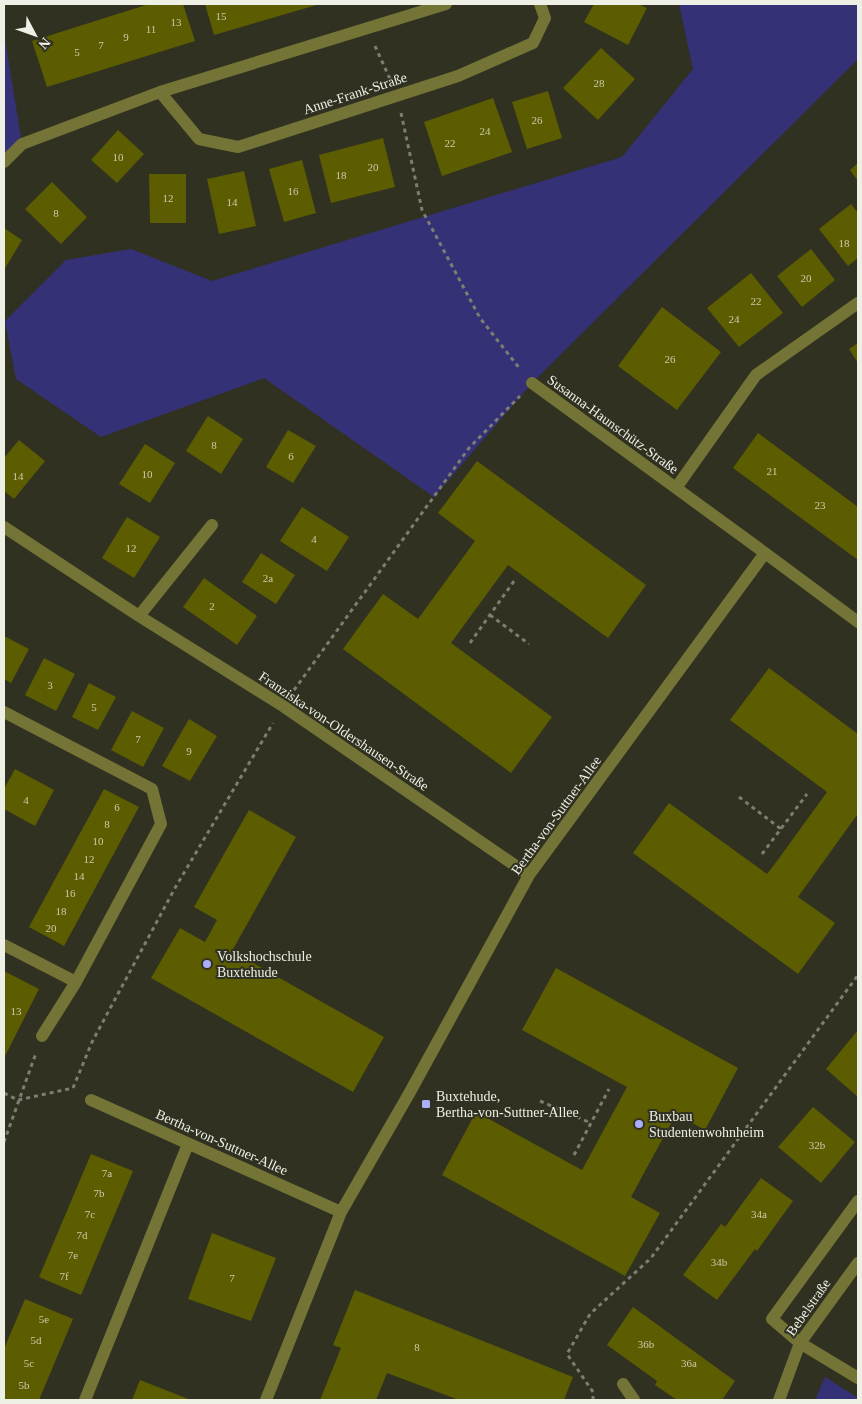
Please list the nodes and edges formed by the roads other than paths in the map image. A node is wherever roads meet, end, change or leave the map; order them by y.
1 (446, 4) edge
2 (540, 4) edge
3 (160, 92) junction
4 (4, 162) edge
5 (858, 303) edge
6 (532, 383) road end
7 (676, 488) junction
8 (212, 525) dead end
9 (4, 528) edge
10 (765, 553) junction
11 (139, 616) junction
12 (858, 622) edge
13 (4, 712) edge
14 (529, 875) junction
15 (4, 945) edge
16 (76, 982) junction
17 (42, 1036) road end
18 (91, 1100) dead end
19 (188, 1144) junction
20 (858, 1201) edge
21 (341, 1212) junction
22 (858, 1263) edge
23 (800, 1343) junction
24 (858, 1378) edge
25 (624, 1384) dead end
26 (85, 1400) edge
27 (266, 1400) edge
28 (634, 1400) edge
29 (779, 1400) edge

1 - 3 street
2 - 3 street, Anne-Frank-Straße
3 - 4 street
5 - 7 street, Susanna-Haunschütz-Straße
6 - 7 street, Susanna-Haunschütz-Straße
7 - 10 street, Susanna-Haunschütz-Straße
8 - 11 street
9 - 11 street, Franziska-von-Oldershausen-Straße
10 - 12 street
10 - 14 street, Bertha-von-Suttner-Allee
11 - 14 street, Franziska-von-Oldershausen-Straße
13 - 16 street
14 - 21 street, Bertha-von-Suttner-Allee
15 - 16 street
16 - 17 street
18 - 19 street, Bertha-von-Suttner-Allee
19 - 21 street, Bertha-von-Suttner-Allee
19 - 26 street
20 - 23 street
21 - 27 street, Bertha-von-Suttner-Allee
22 - 23 street, Bebelstraße
23 - 24 street
23 - 29 street, Bebelstraße
25 - 28 street

